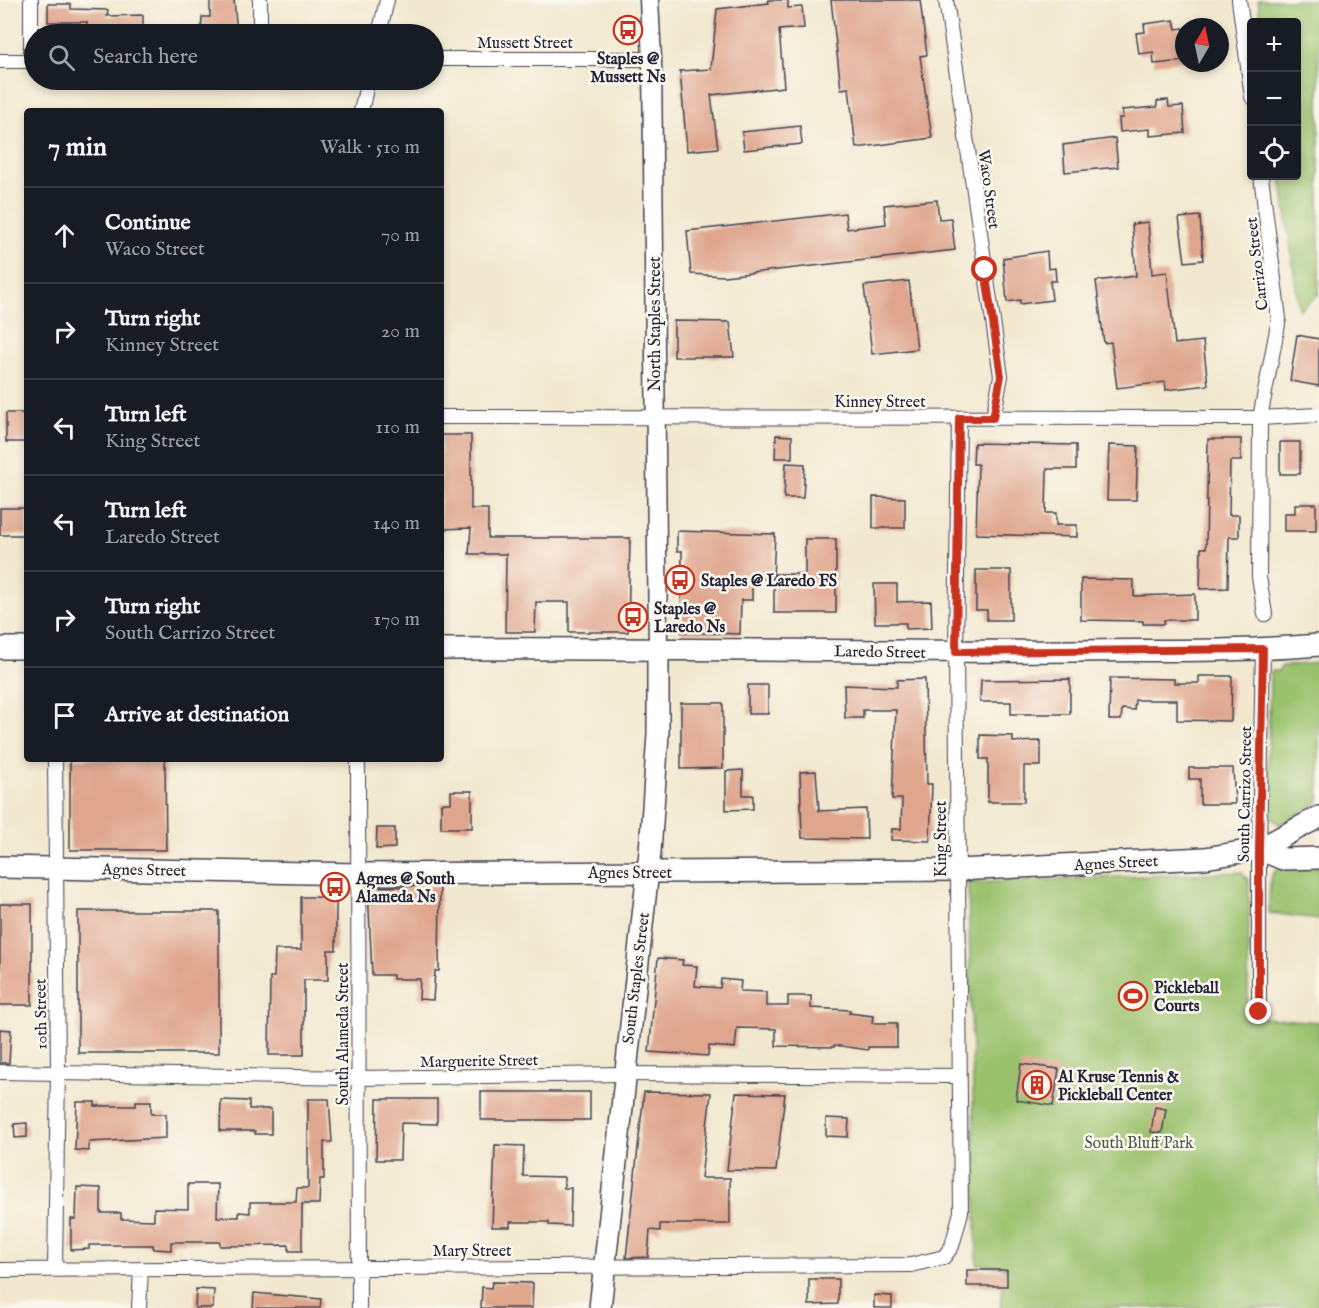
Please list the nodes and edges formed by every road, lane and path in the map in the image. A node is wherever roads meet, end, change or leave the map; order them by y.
1 (31, 0) edge
2 (260, 0) edge
3 (387, 0) edge
4 (649, 0) edge
5 (946, 0) edge
6 (1239, 0) edge
7 (32, 24) edge
8 (260, 24) edge
9 (381, 24) edge
10 (444, 59) edge
11 (652, 59) junction
12 (0, 61) edge
13 (24, 61) edge
14 (1248, 72) edge
15 (366, 90) edge
16 (362, 108) edge
17 (1262, 180) edge
18 (1319, 415) edge
19 (444, 417) edge
20 (655, 417) junction
21 (959, 418) junction
22 (993, 418) junction
23 (1260, 418) junction
24 (1265, 614) dead end
25 (1319, 639) edge
26 (1319, 645) edge
27 (658, 647) junction
28 (1296, 647) junction
29 (0, 648) edge
30 (24, 648) edge
31 (444, 649) edge
32 (1263, 649) junction
33 (956, 652) junction
34 (56, 762) edge
35 (358, 762) edge
36 (1319, 817) edge
37 (1259, 849) junction
38 (1319, 858) edge
39 (55, 866) junction
40 (0, 867) edge
41 (957, 870) junction
42 (648, 872) junction
43 (358, 874) junction
44 (1259, 1012) dead end
45 (58, 1071) junction
46 (0, 1072) edge
47 (624, 1074) junction
48 (959, 1076) junction
49 (359, 1078) junction
50 (944, 1257) joint
51 (603, 1266) junction
52 (358, 1267) junction
53 (56, 1269) junction
54 (141, 1269) junction
55 (0, 1270) edge
56 (139, 1308) edge
57 (359, 1308) edge
58 (600, 1308) edge

1 - 7 street
2 - 8 street
3 - 9 street
4 - 11 main road, North Staples Street
5 - 22 street, Waco Street
6 - 14 street
10 - 11 street, Mussett Street
11 - 20 main road, North Staples Street
12 - 13 street
15 - 16 street
17 - 23 street, Carrizo Street
18 - 23 street, Kinney Street
19 - 20 street, Kinney Street
20 - 21 street, Kinney Street
20 - 27 main road, North Staples Street
21 - 22 street, Kinney Street
21 - 33 street, King Street
22 - 23 street, Kinney Street
23 - 24 street
25 - 28 main road
26 - 28 main road, Laredo Street
27 - 31 main road, Laredo Street
27 - 33 main road, Laredo Street
27 - 42 main road, South Staples Street
28 - 32 main road, Laredo Street
29 - 30 main road
32 - 33 main road, Laredo Street
32 - 37 street, South Carrizo Street
33 - 41 street, King Street
34 - 39 street, 10th Street
35 - 43 street, South Alameda Street
36 - 37 main road
37 - 38 main road
37 - 41 main road, Agnes Street
37 - 44 street, South Carrizo Street
39 - 40 main road, Agnes Street
39 - 43 main road, Agnes Street
39 - 45 street, 10th Street
41 - 42 main road, Agnes Street
41 - 48 street, King Street
42 - 43 main road, Agnes Street
42 - 47 main road, South Staples Street
43 - 49 street, South Alameda Street
45 - 46 street, Marguerite Street
45 - 49 street, Marguerite Street
45 - 53 street, 10th Street
47 - 48 street, Marguerite Street
47 - 49 street, Marguerite Street
47 - 51 main road, South Staples Street
48 - 50 street, King Street
49 - 52 street, South Alameda Street
50 - 51 street, Mary Street
51 - 52 street, Mary Street
51 - 58 main road, South Staples Street
52 - 54 street, Mary Street
52 - 57 street, South Alameda Street
53 - 54 street, Mary Street
53 - 55 street, Mary Street
54 - 56 street

